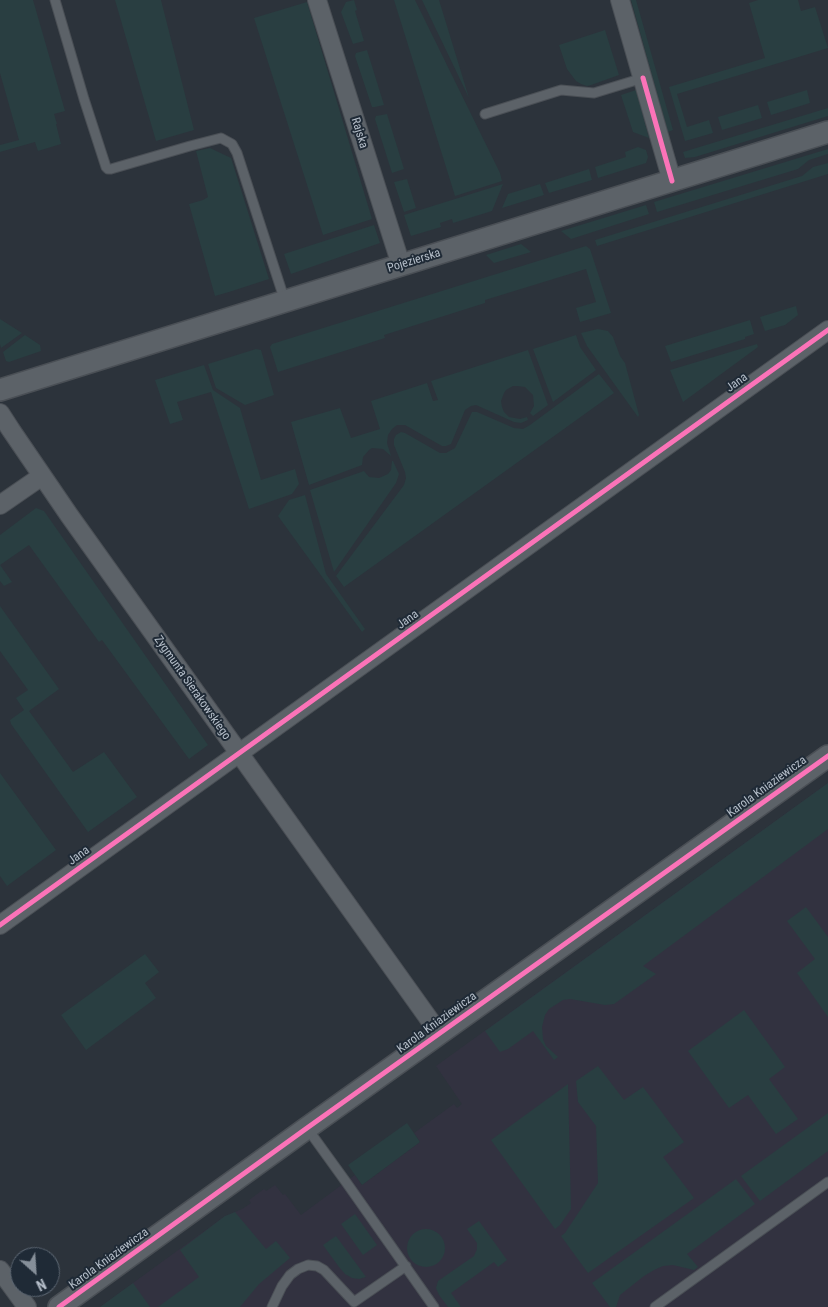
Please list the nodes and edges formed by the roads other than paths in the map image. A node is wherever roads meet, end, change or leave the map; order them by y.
1 (55, 0) edge
2 (318, 0) edge
3 (620, 0) edge
4 (643, 78) junction
5 (485, 114) dead end
6 (828, 132) edge
7 (672, 181) junction
8 (400, 265) junction
9 (285, 301) junction
10 (828, 330) edge
11 (0, 390) edge
12 (0, 413) edge
13 (42, 476) junction
14 (0, 505) edge
15 (239, 754) junction
16 (828, 756) edge
17 (0, 925) edge
18 (439, 1034) junction
19 (307, 1128) junction
20 (828, 1182) edge
21 (406, 1266) junction
22 (0, 1270) edge
23 (27, 1307) edge
24 (59, 1307) edge
25 (272, 1307) edge
26 (434, 1307) edge
27 (655, 1307) edge

1 - 9 lane
2 - 8 street, Rajska
3 - 4 street
4 - 5 lane
4 - 7 street
6 - 7 street, Pojezierska
7 - 8 street, Pojezierska
8 - 9 street, Pojezierska
9 - 11 street, Pojezierska
10 - 15 street, Jana
12 - 13 street, Zygmunta Sierakowskiego
13 - 14 street
13 - 15 street, Zygmunta Sierakowskiego
15 - 17 street, Jana
15 - 18 street, Zygmunta Sierakowskiego
16 - 18 street, Karola Kniaziewicza
18 - 19 street, Karola Kniaziewicza
19 - 21 lane
19 - 24 street, Karola Kniaziewicza
20 - 27 lane
21 - 25 lane
21 - 26 lane
22 - 23 street

